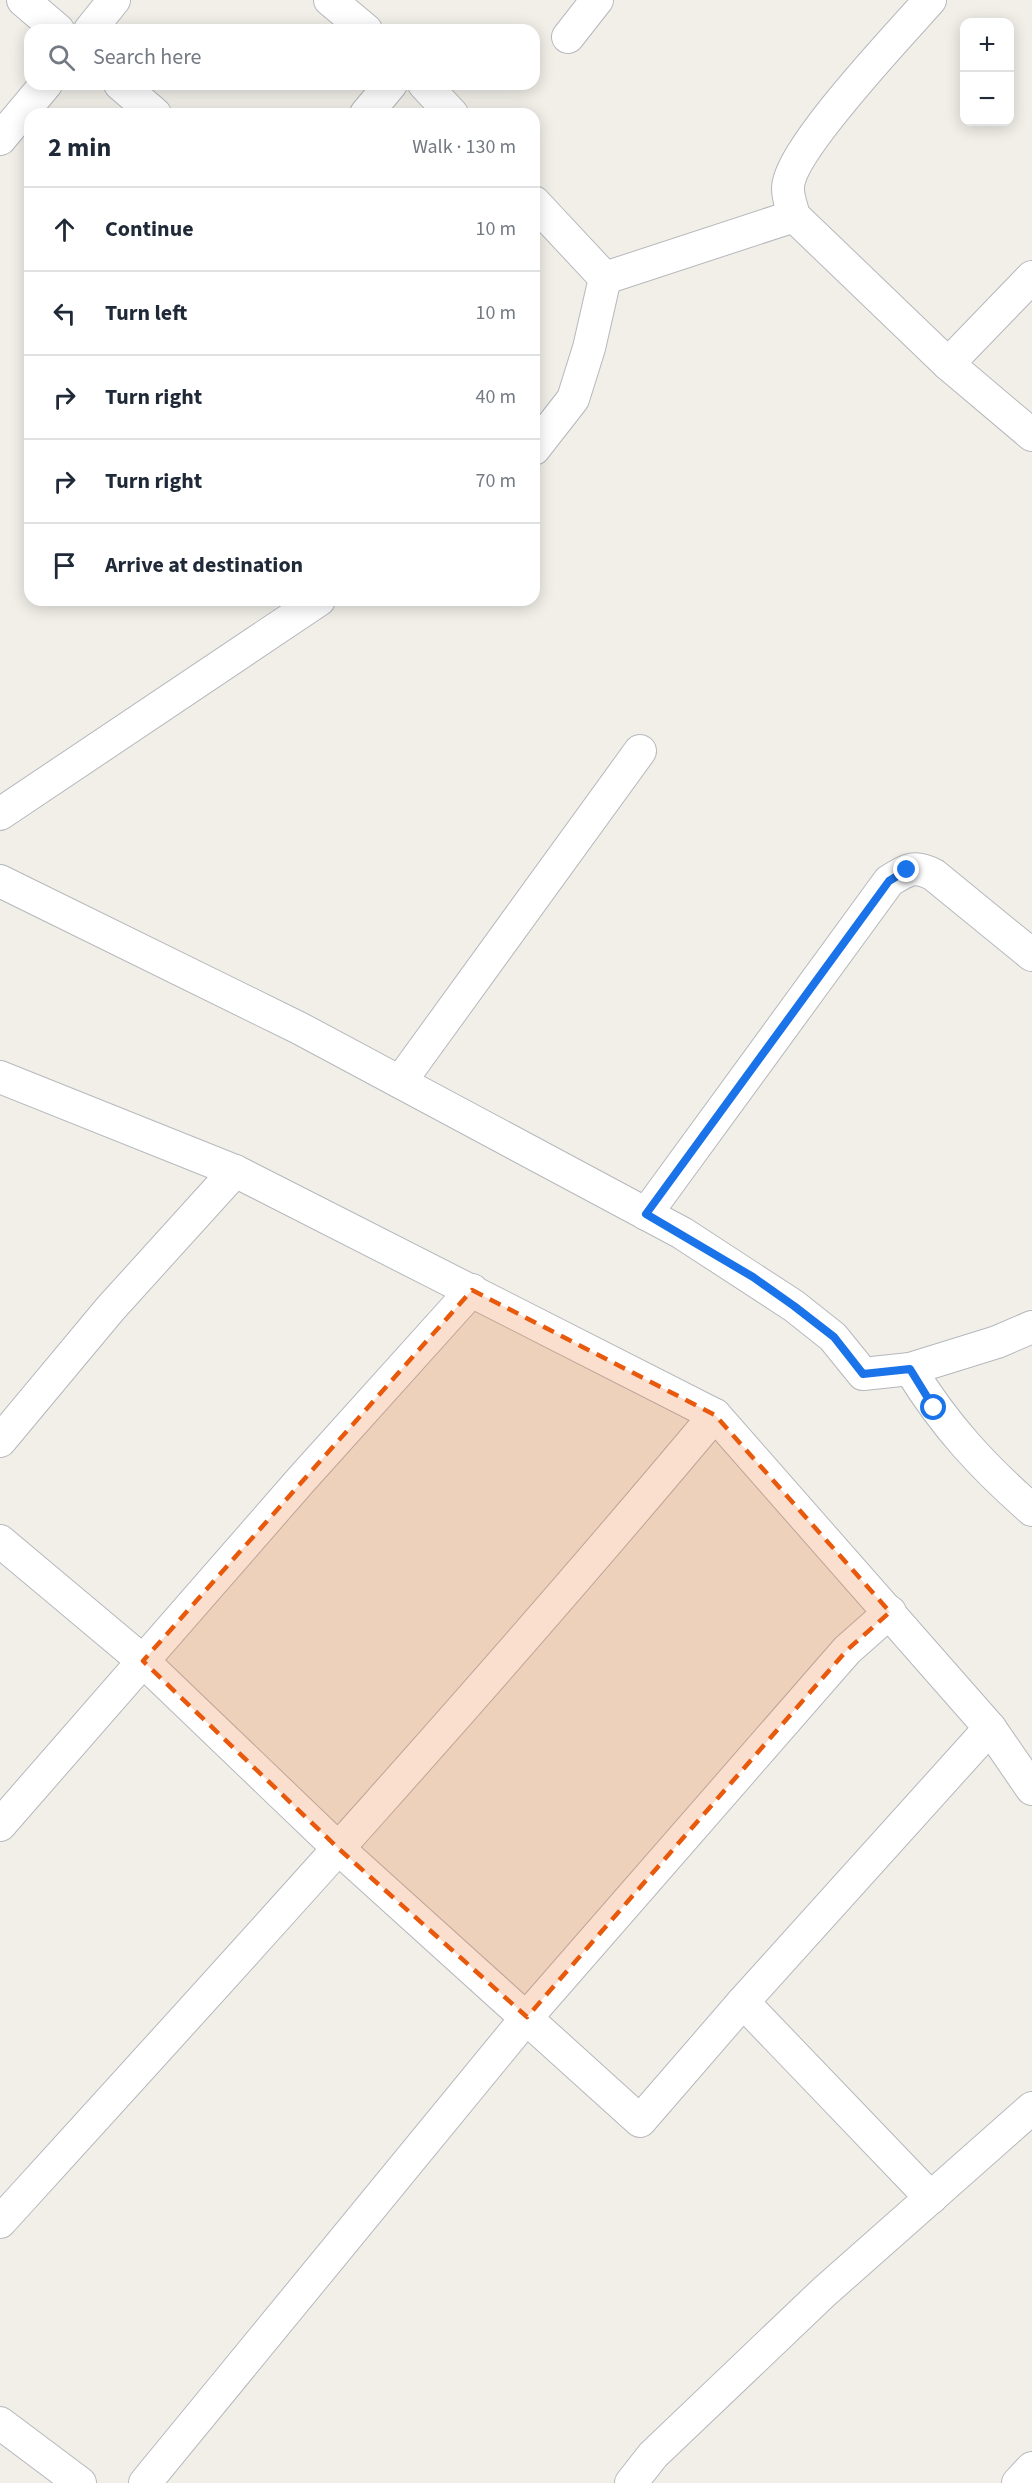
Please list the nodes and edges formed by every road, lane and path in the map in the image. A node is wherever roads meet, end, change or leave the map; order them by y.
1 (23, 0) edge
2 (114, 0) edge
3 (330, 0) edge
4 (597, 0) edge
5 (930, 0) edge
6 (51, 24) edge
7 (95, 24) edge
8 (359, 24) edge
9 (568, 37) dead end
10 (41, 90) edge
11 (127, 90) edge
12 (386, 90) edge
13 (430, 90) edge
14 (26, 108) edge
15 (148, 108) edge
16 (371, 108) edge
17 (446, 108) edge
18 (24, 110) edge
19 (0, 139) edge
20 (540, 208) edge
21 (794, 216) junction
22 (1032, 277) edge
23 (605, 278) junction
24 (948, 364) junction
25 (1032, 435) edge
26 (540, 441) edge
27 (310, 606) edge
28 (640, 751) dead end
29 (0, 814) edge
30 (0, 881) edge
31 (1032, 955) edge
32 (0, 1077) edge
33 (400, 1082) junction
34 (235, 1171) junction
35 (646, 1214) junction
36 (472, 1290) junction
37 (1032, 1327) edge
38 (910, 1369) junction
39 (715, 1415) junction
40 (0, 1441) edge
41 (1032, 1510) edge
42 (0, 1541) edge
43 (890, 1612) junction
44 (143, 1661) junction
45 (990, 1728) junction
46 (1032, 1790) edge
47 (0, 1825) edge
48 (339, 1849) junction
49 (742, 2002) junction
50 (527, 2017) junction
51 (1032, 2108) edge
52 (931, 2198) junction
53 (0, 2222) edge
54 (0, 2423) edge
55 (1032, 2468) edge
56 (80, 2483) edge
57 (145, 2483) edge
58 (631, 2483) edge
59 (1018, 2483) edge

1 - 6 street
2 - 7 street
3 - 8 street
4 - 9 street
5 - 21 street
10 - 14 street
11 - 15 street
12 - 16 street
13 - 17 street
18 - 19 street
20 - 23 street
21 - 23 street
21 - 24 street
22 - 24 street
23 - 26 street
24 - 25 street
27 - 29 street
28 - 33 street
30 - 33 street
31 - 35 street
32 - 34 street
33 - 35 street
34 - 36 street
34 - 40 street
35 - 38 street
36 - 39 street
36 - 44 street
37 - 38 street
38 - 41 street
39 - 43 street
39 - 48 street
42 - 44 street
43 - 45 street
43 - 50 street
44 - 47 street
44 - 48 street
45 - 46 street
45 - 49 street
48 - 50 street
48 - 53 street
49 - 50 street
49 - 52 street
50 - 57 street
51 - 52 street
52 - 58 street
54 - 56 street
55 - 59 street

